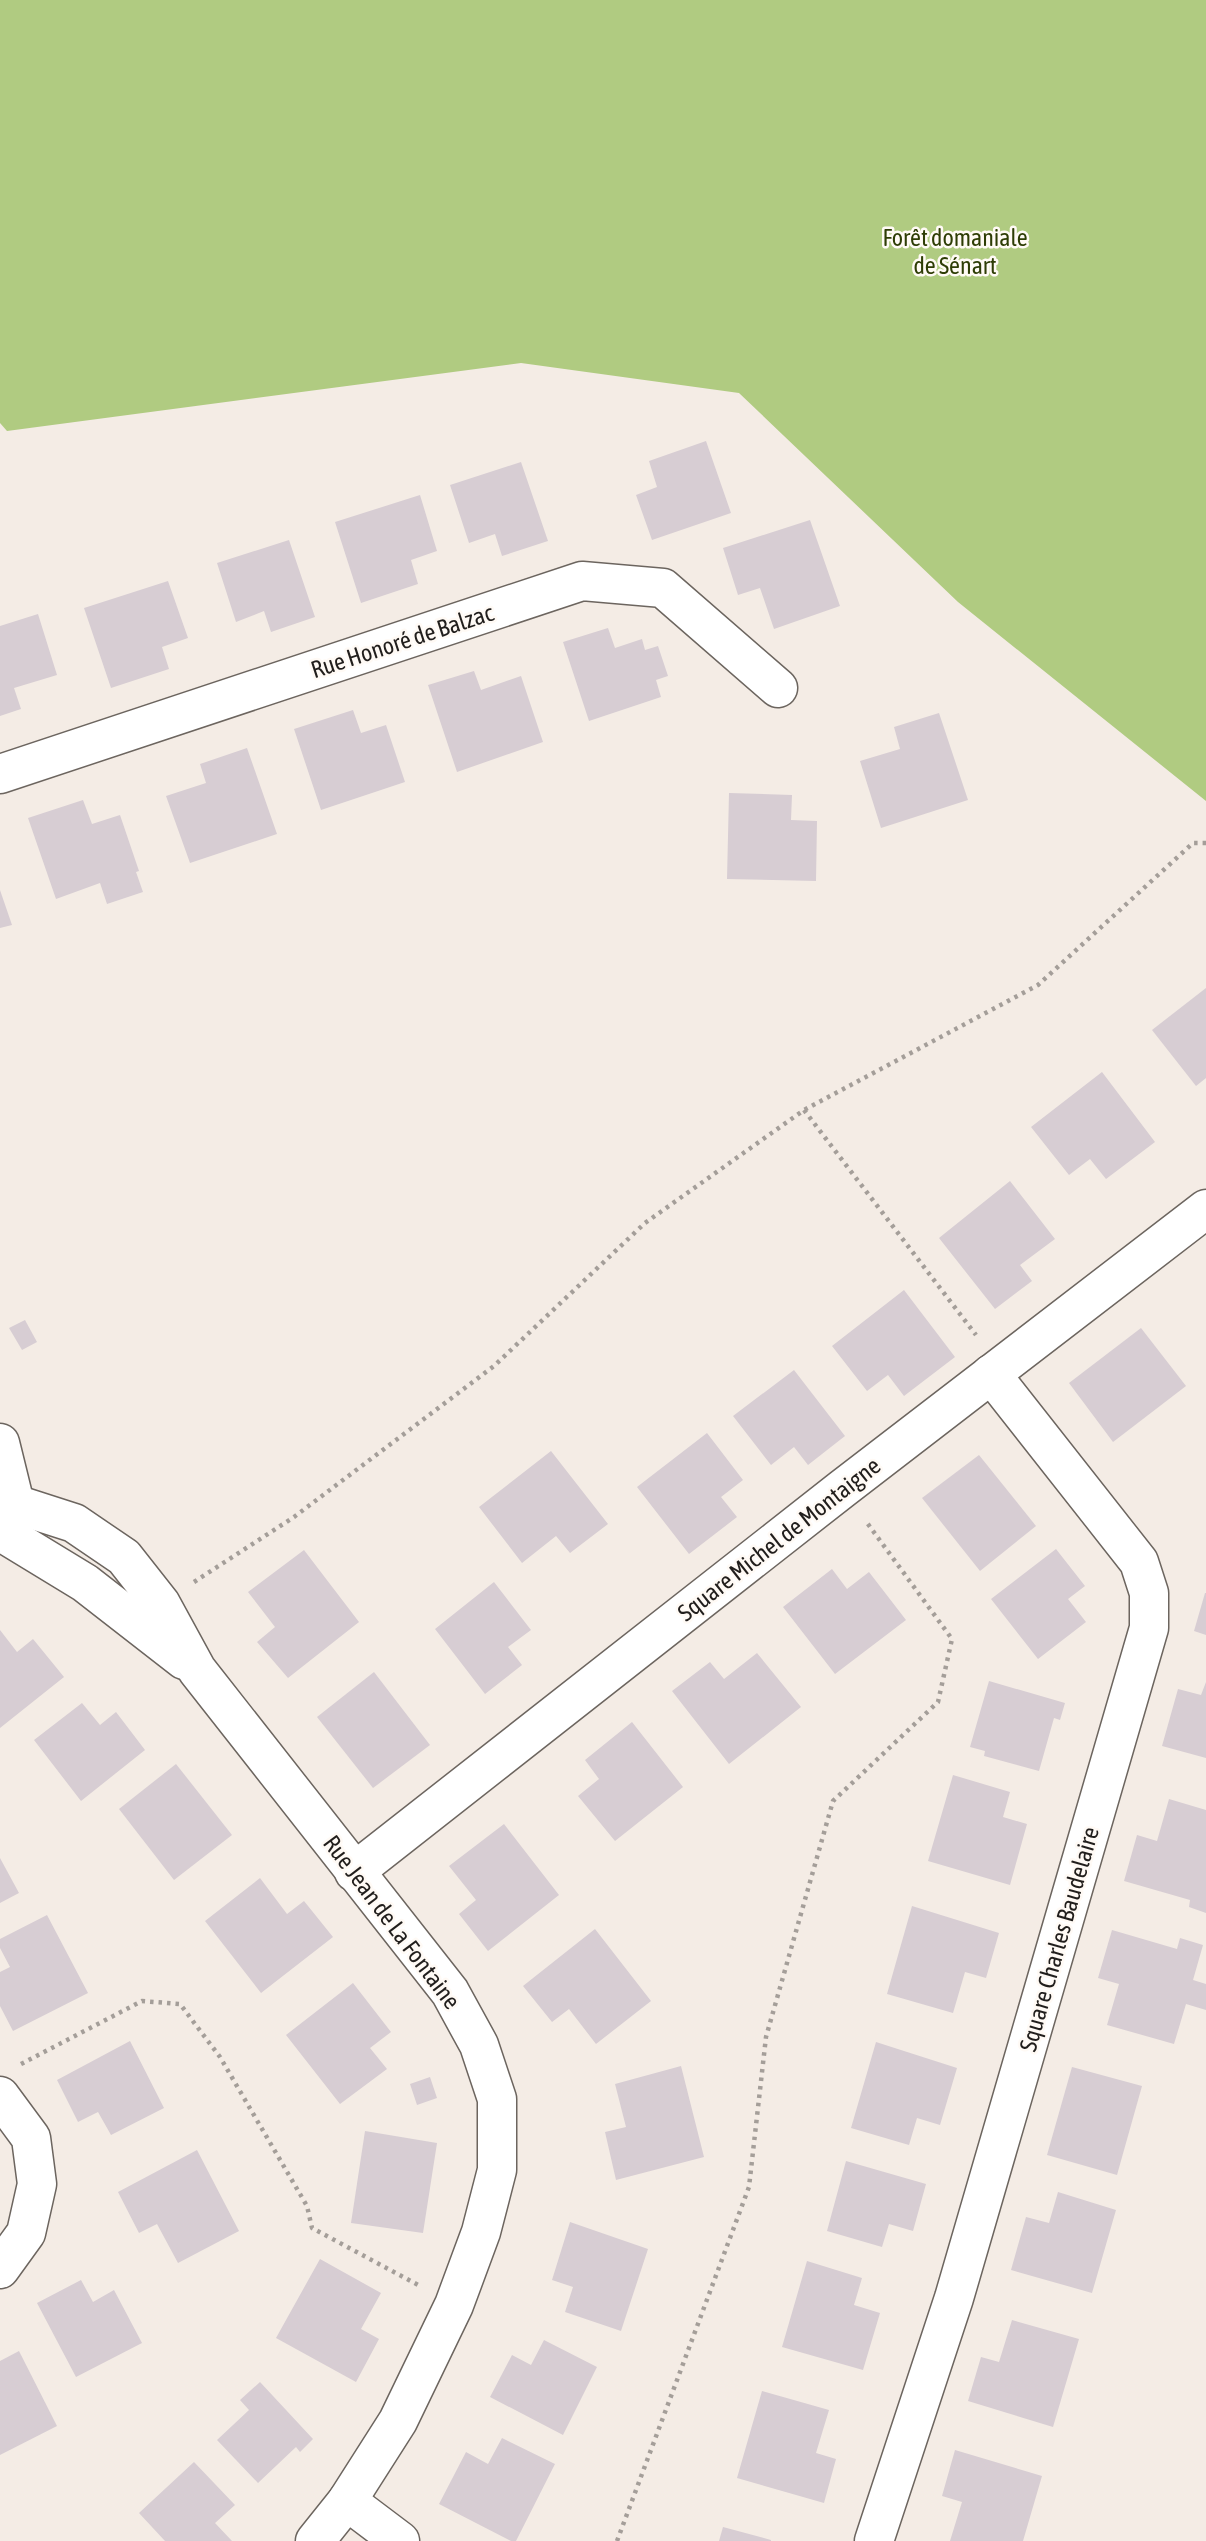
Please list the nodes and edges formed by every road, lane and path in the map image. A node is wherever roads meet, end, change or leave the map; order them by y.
1 (778, 688) dead end
2 (0, 774) edge
3 (1206, 843) edge
4 (804, 1110) junction
5 (1206, 1209) edge
6 (996, 1371) junction
7 (0, 1443) edge
8 (842, 1489) junction
9 (6, 1524) edge
10 (161, 1604) junction
11 (197, 1670) junction
12 (354, 1872) junction
13 (6, 2083) edge
14 (0, 2269) edge
15 (454, 2305) junction
16 (347, 2501) junction
17 (315, 2541) edge
18 (400, 2541) edge
19 (617, 2541) edge
20 (874, 2541) edge

1 - 2 street, Rue Honoré de Balzac
3 - 4 path
4 - 6 path
4 - 10 path
5 - 6 street, Square Michel de Montaigne
6 - 8 street, Square Michel de Montaigne
6 - 20 street, Square Charles Baudelaire
7 - 9 street
8 - 12 street, Square Michel de Montaigne
8 - 19 path
9 - 10 street, Rue Jean de La Fontaine
9 - 11 street, Rue Jean de La Fontaine
10 - 11 street, Rue Jean de La Fontaine
11 - 12 street, Rue Jean de La Fontaine
12 - 15 street, Rue Jean de La Fontaine
13 - 14 street
13 - 15 path
15 - 16 street, Rue Jean de La Fontaine
16 - 17 street, Rue Jean de La Fontaine
16 - 18 street

